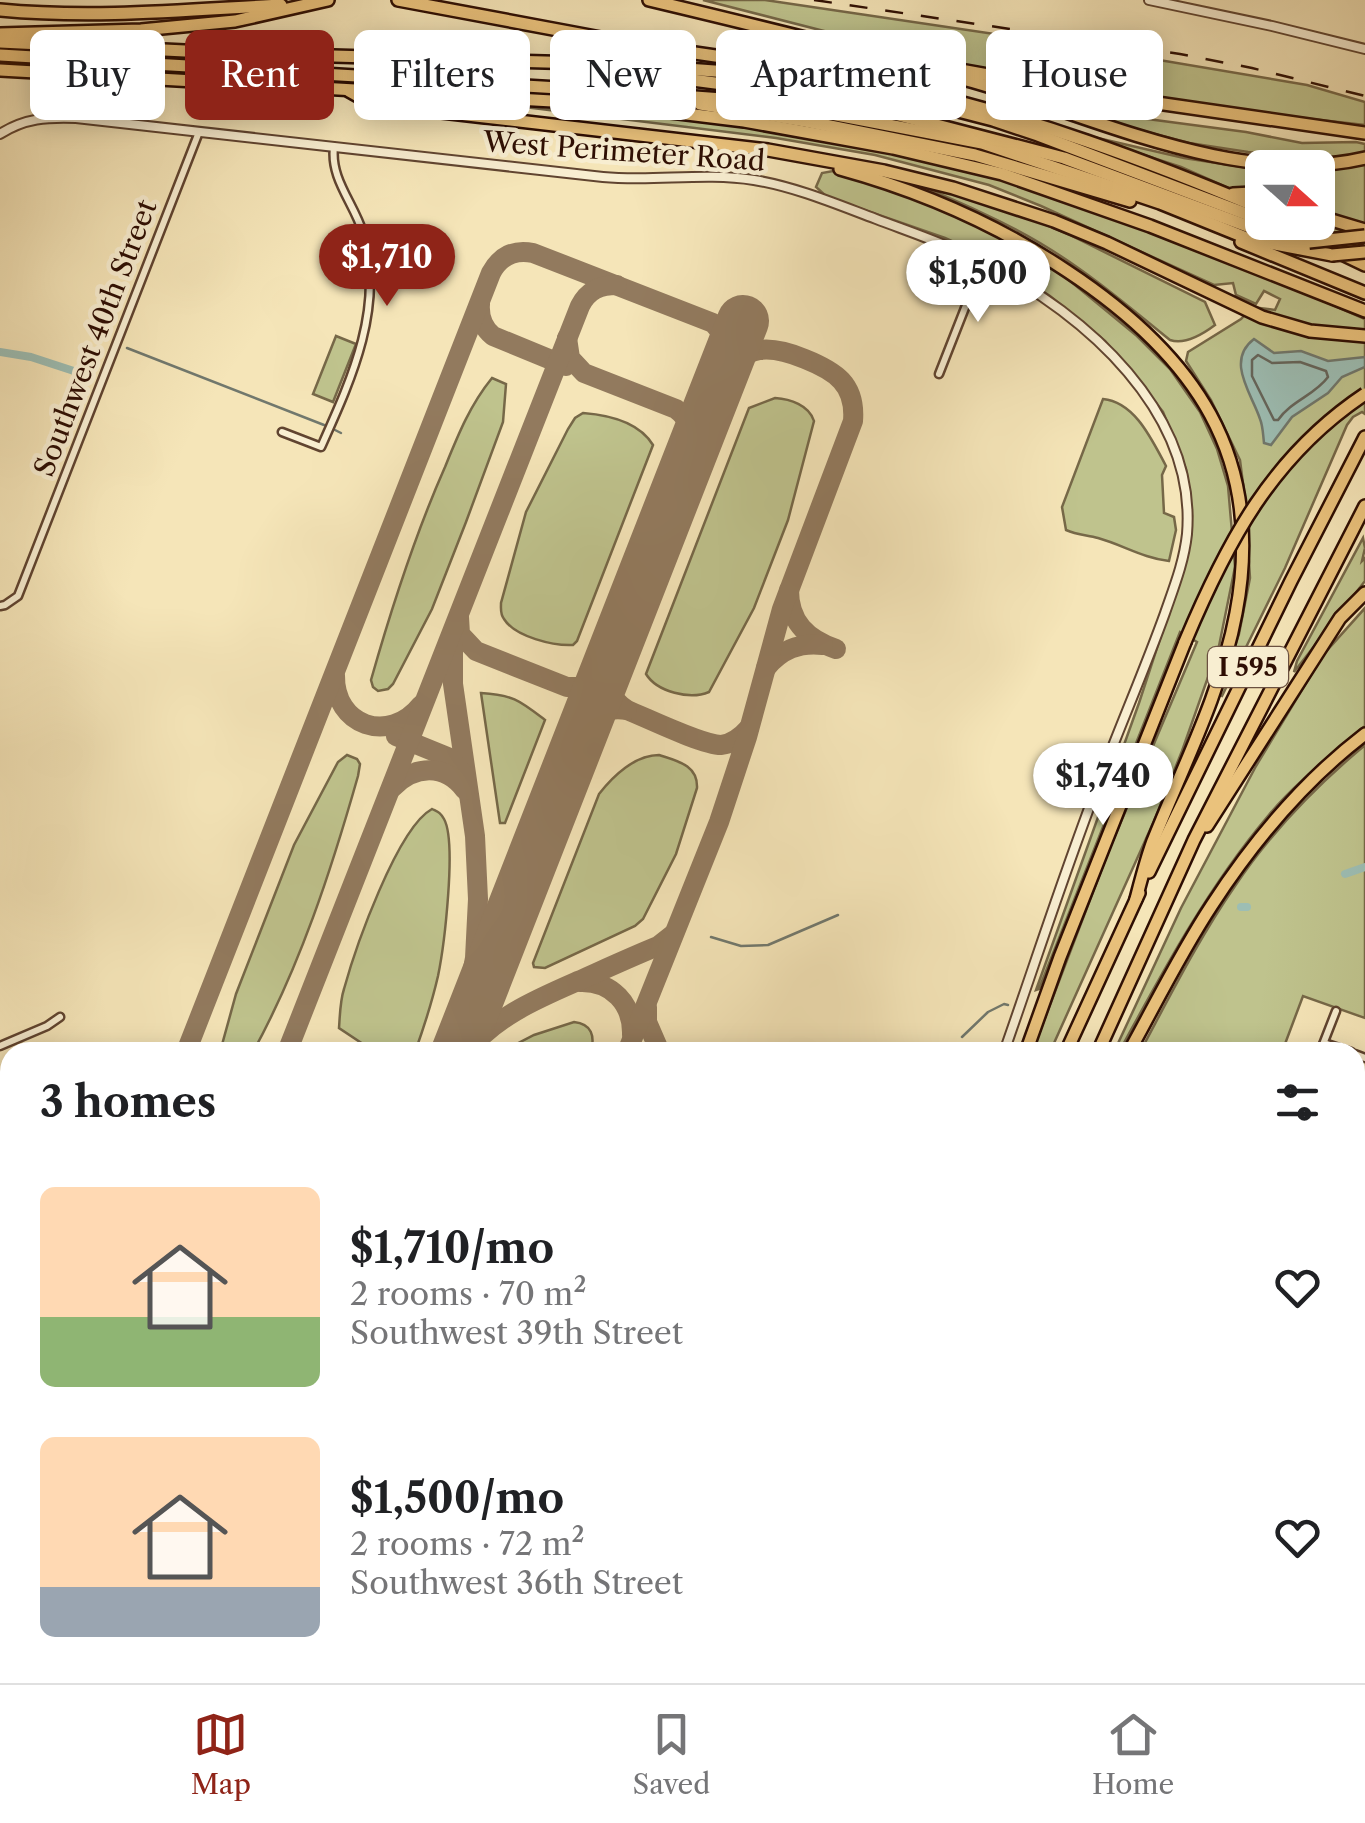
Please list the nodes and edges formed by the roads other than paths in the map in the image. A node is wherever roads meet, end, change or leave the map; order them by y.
1 (328, 0) edge
2 (398, 0) edge
3 (649, 0) edge
4 (1149, 0) edge
5 (310, 3) junction
6 (0, 10) edge
7 (774, 30) edge
8 (0, 37) edge
9 (1365, 49) edge
10 (0, 55) edge
11 (716, 56) edge
12 (550, 62) edge
13 (716, 65) edge
14 (0, 70) edge
15 (696, 70) edge
16 (966, 71) edge
17 (696, 80) edge
18 (966, 81) edge
19 (550, 87) edge
20 (346, 88) junction
21 (696, 97) edge
22 (696, 103) edge
23 (966, 105) edge
24 (199, 132) junction
25 (1365, 133) edge
26 (0, 134) edge
27 (334, 147) junction
28 (768, 150) junction
29 (1365, 158) edge
30 (1245, 194) edge
31 (1228, 195) junction
32 (1245, 202) edge
33 (1245, 213) edge
34 (1335, 222) edge
35 (1365, 233) edge
36 (1308, 240) edge
37 (1335, 240) edge
38 (1365, 253) edge
39 (983, 262) junction
40 (1365, 265) edge
41 (1365, 293) edge
42 (1365, 311) edge
43 (1365, 336) edge
44 (939, 374) dead end
45 (1365, 394) edge
46 (282, 432) dead end
47 (1365, 436) edge
48 (1365, 506) edge
49 (1365, 593) edge
50 (0, 606) edge
51 (1365, 734) edge
52 (1194, 840) junction
53 (1136, 899) junction
54 (1336, 1011) dead end
55 (60, 1016) dead end
56 (9, 1042) edge
57 (1008, 1042) edge
58 (1030, 1042) edge
59 (1071, 1042) edge
60 (1103, 1042) edge
61 (1136, 1042) edge
62 (1324, 1042) edge

1 - 5 highway
2 - 11 highway
3 - 7 highway
4 - 9 street
5 - 6 highway
5 - 8 highway
8 - 12 highway
8 - 13 highway
10 - 19 highway
14 - 20 highway
15 - 33 highway
16 - 25 highway
17 - 35 highway, bridge
18 - 29 highway
20 - 28 highway
20 - 42 highway
21 - 38 highway, bridge
22 - 41 highway
23 - 31 highway
24 - 26 street, West Perimeter Road
24 - 27 street, West Perimeter Road
24 - 50 street, Southwest 40th Street
27 - 39 street, West Perimeter Road
27 - 46 street
28 - 43 highway
28 - 53 highway
30 - 31 highway
31 - 32 highway
34 - 35 highway
36 - 40 highway
37 - 38 highway
39 - 44 street
39 - 57 street, West Perimeter Road
45 - 58 highway, bridge
47 - 53 highway, I 595
48 - 52 highway, I 595
49 - 52 highway
51 - 61 highway
52 - 60 highway, I 595
53 - 59 highway, I 595
54 - 62 street
55 - 56 street

